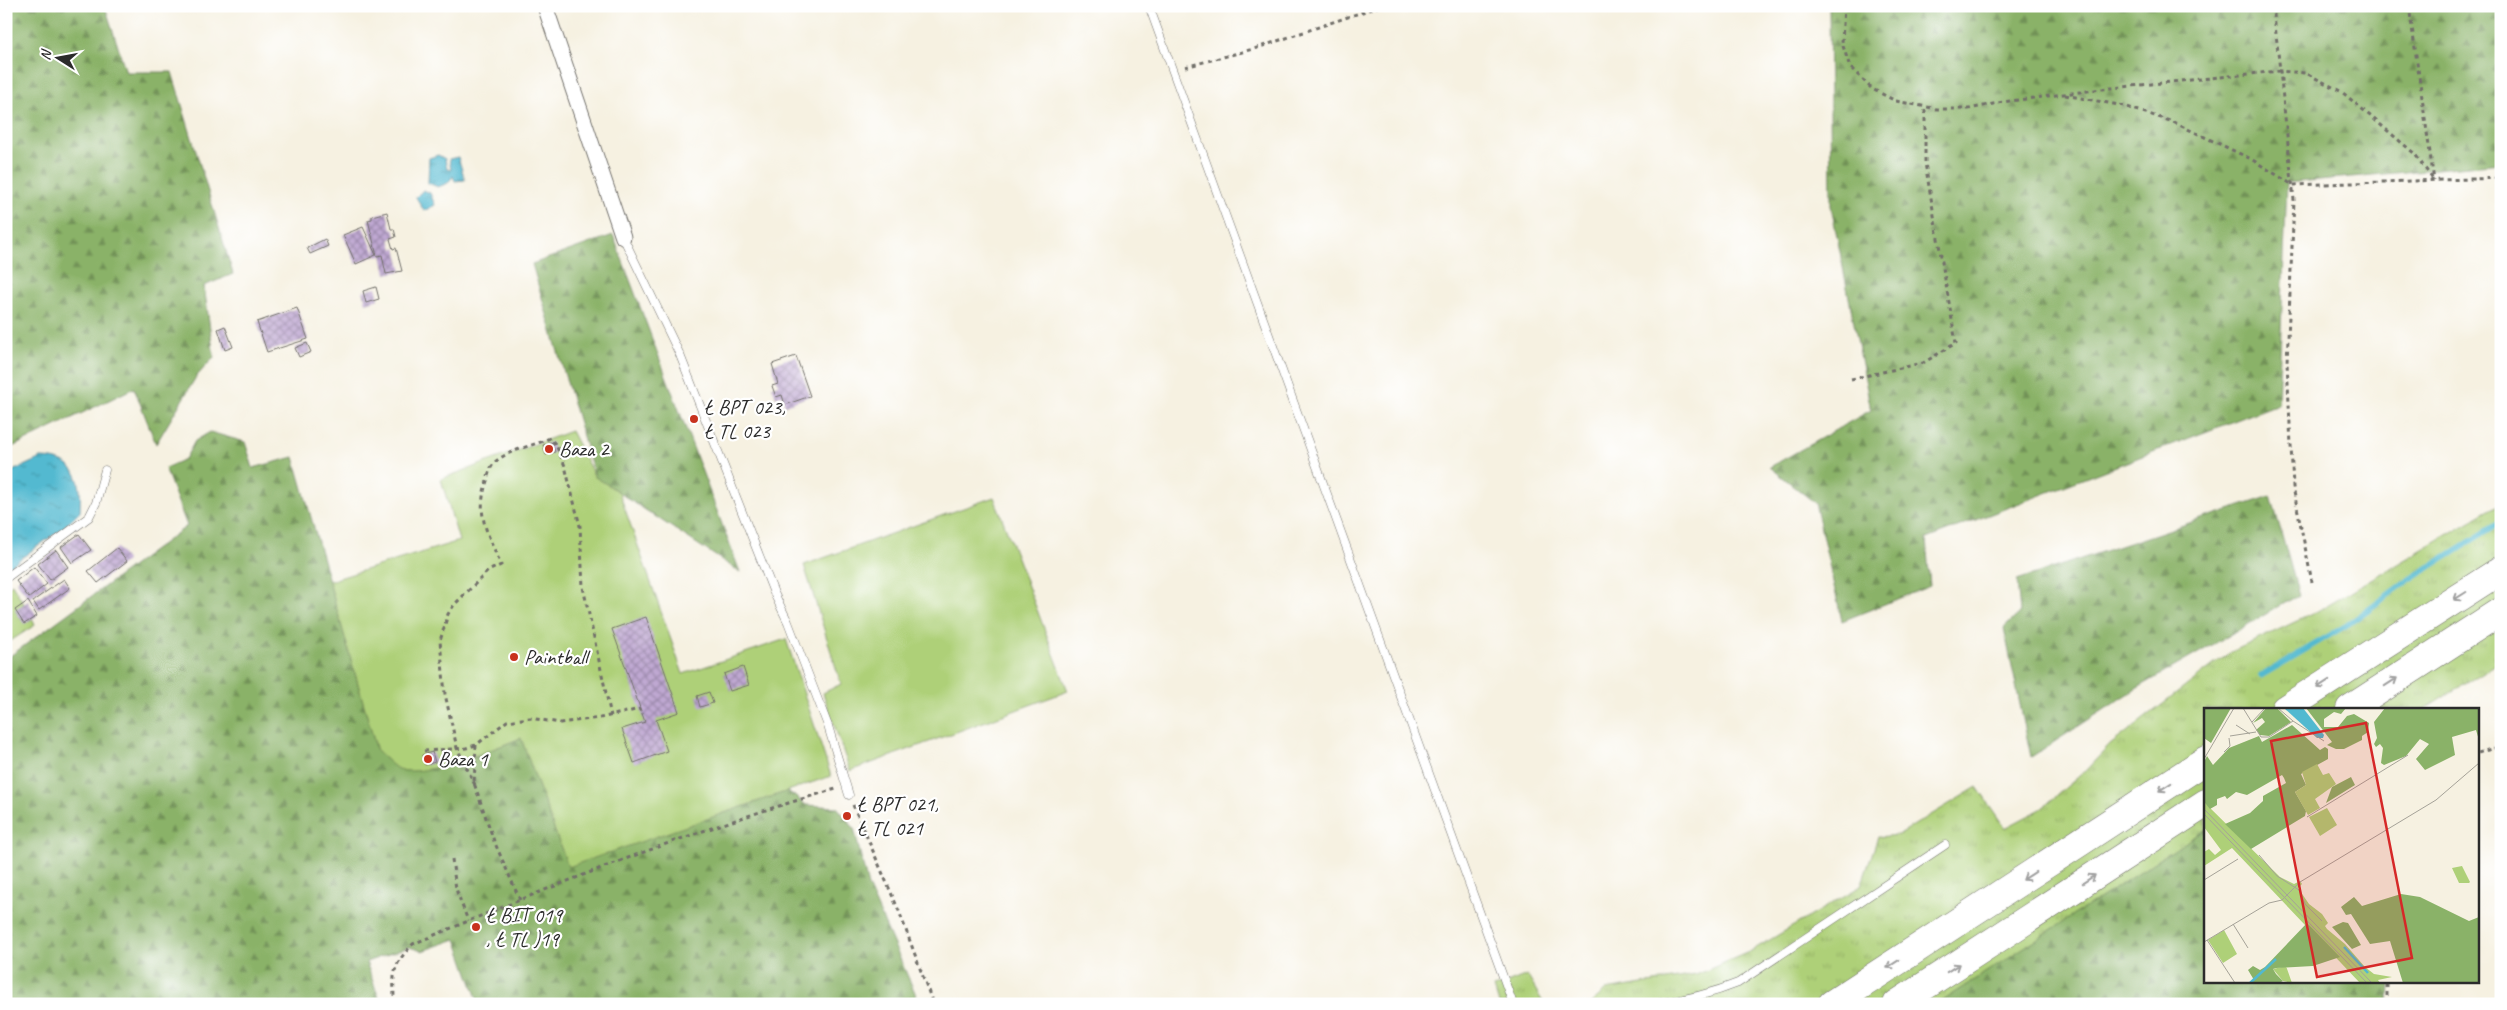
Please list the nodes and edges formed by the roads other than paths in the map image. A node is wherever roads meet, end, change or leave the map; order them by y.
1 (545, 6) edge
2 (1149, 6) edge
3 (623, 237) joint
4 (104, 470) dead end
5 (2501, 570) edge
6 (6, 578) edge
7 (2501, 611) edge
8 (2286, 708) edge
9 (2352, 708) edge
10 (2204, 761) edge
11 (849, 794) road end
12 (2204, 804) edge
13 (1945, 845) dead end
14 (1513, 1004) edge
15 (1656, 1004) edge
16 (1832, 1004) edge
17 (1897, 1004) edge

1 - 3 street
2 - 14 lane
3 - 11 lane
4 - 6 lane
5 -> 8 highway
9 -> 7 highway
10 -> 16 highway
17 -> 12 highway
13 - 15 lane

